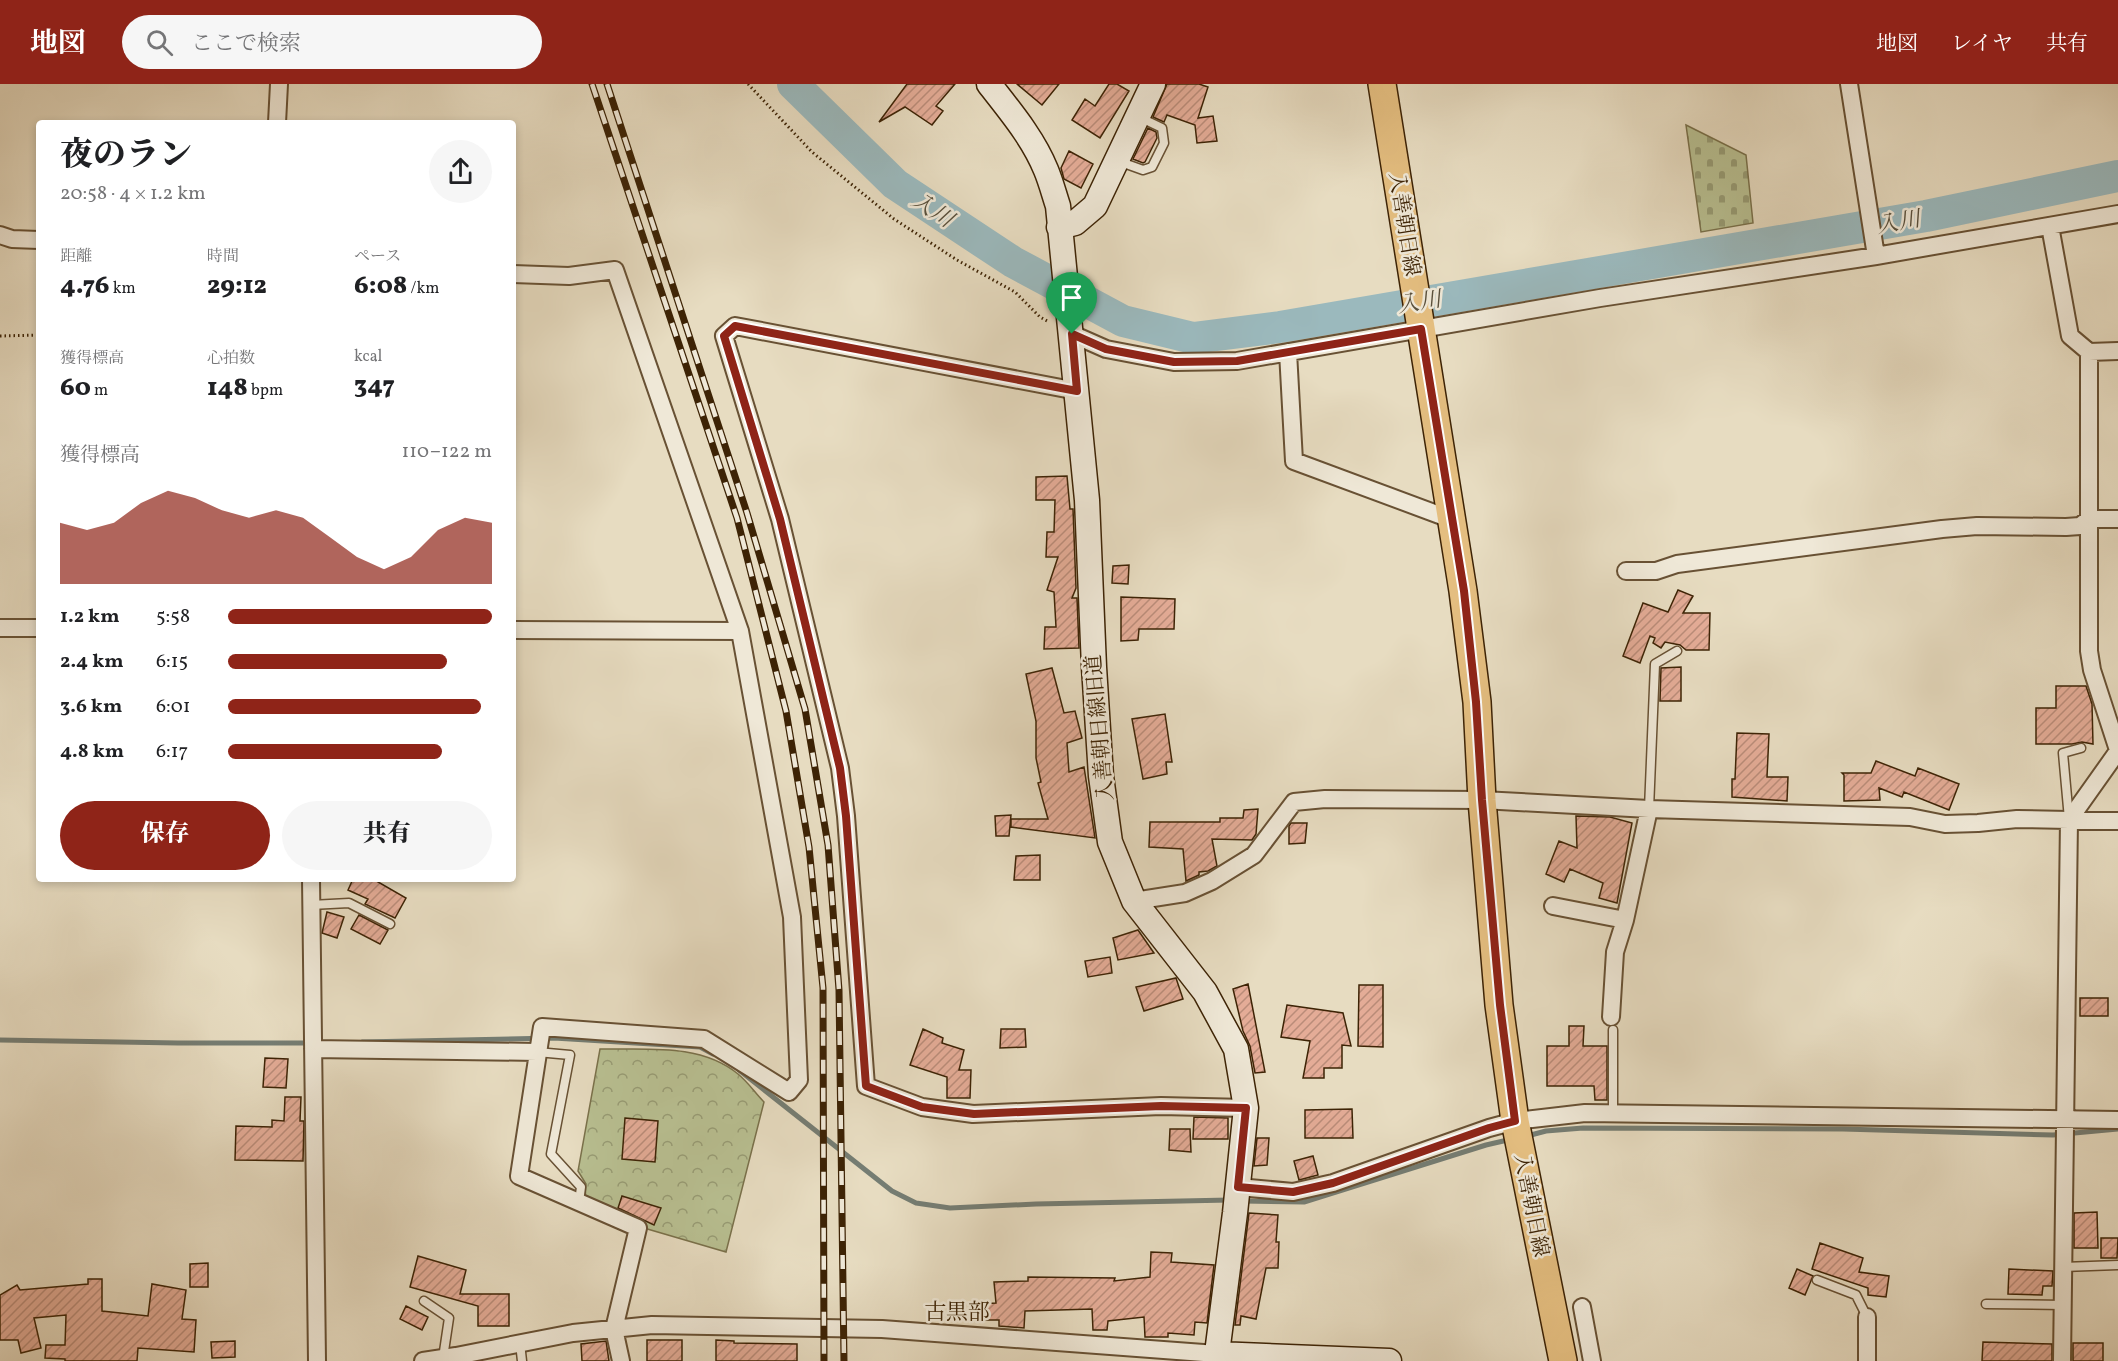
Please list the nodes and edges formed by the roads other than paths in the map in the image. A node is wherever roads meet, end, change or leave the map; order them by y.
1 (279, 84) edge
2 (989, 84) edge
3 (1153, 84) edge
4 (1382, 84) edge
5 (1849, 84) edge
6 (1138, 117) junction
7 (277, 120) edge
8 (1117, 161) junction
9 (2118, 214) edge
10 (2050, 226) junction
11 (1059, 227) junction
12 (0, 235) edge
13 (36, 240) edge
14 (1876, 256) junction
15 (516, 274) edge
16 (1071, 327) junction
17 (1421, 329) junction
18 (2118, 351) edge
19 (1288, 352) junction
20 (2090, 352) junction
21 (1077, 391) junction
22 (2089, 519) junction
23 (2118, 519) edge
24 (1454, 520) junction
25 (1626, 571) dead end
26 (0, 628) edge
27 (36, 628) edge
28 (516, 630) edge
29 (740, 630) junction
30 (1677, 651) dead end
31 (2080, 748) dead end
32 (2118, 751) edge
33 (1482, 800) junction
34 (1649, 809) junction
35 (2069, 819) junction
36 (2118, 821) edge
37 (311, 882) edge
38 (1134, 901) junction
39 (311, 905) junction
40 (1553, 906) dead end
41 (1625, 920) junction
42 (390, 924) dead end
43 (1612, 1024) joint
44 (313, 1049) junction
45 (537, 1052) junction
46 (1246, 1108) junction
47 (1613, 1114) junction
48 (2065, 1120) junction
49 (2118, 1120) edge
50 (1515, 1121) junction
51 (1238, 1187) junction
52 (579, 1202) junction
53 (2118, 1265) edge
54 (2063, 1267) junction
55 (1816, 1280) dead end
56 (424, 1301) dead end
57 (1986, 1304) dead end
58 (2063, 1305) junction
59 (1581, 1307) dead end
60 (1867, 1317) joint
61 (614, 1329) junction
62 (520, 1343) junction
63 (1217, 1357) edge
64 (443, 1358) junction
65 (317, 1361) edge
66 (423, 1361) edge
67 (522, 1361) edge
68 (621, 1361) edge
69 (1389, 1361) edge
70 (1563, 1361) edge
71 (1592, 1361) edge
72 (1867, 1361) edge
73 (2062, 1361) edge

1 - 7 street
2 - 11 street, 入善朝日線旧道
3 - 6 street
4 - 17 main road, 入善朝日線
5 - 14 street
6 - 8 street
6 - 8 lane
8 - 11 street
9 - 10 street
10 - 14 street
10 - 20 street
11 - 16 street, 入善朝日線旧道
12 - 13 street
14 - 17 street
15 - 29 street
16 - 19 street
16 - 21 street, 入善朝日線旧道
17 - 19 street
17 - 24 main road, 入善朝日線
18 - 20 street
19 - 24 street
20 - 22 street
21 - 38 street, 入善朝日線旧道
21 - 46 street
22 - 23 street
22 - 25 street
22 - 32 street
24 - 33 main road, 入善朝日線
26 - 27 street
28 - 29 street
29 - 45 street
30 - 34 lane
31 - 35 lane
32 - 35 street
33 - 34 street
33 - 38 street
33 - 50 main road, 入善朝日線
34 - 35 street
34 - 41 street
35 - 36 street
35 - 48 street
37 - 39 street
38 - 46 street, 入善朝日線旧道
39 - 42 lane
39 - 44 street
40 - 41 street
41 - 43 street
43 - 47 lane
44 - 45 street
44 - 65 street
45 - 52 street
45 - 52 lane
46 - 51 street, 入善朝日線旧道
47 - 48 street
47 - 50 street
48 - 49 street
48 - 54 street
50 - 51 street
50 - 70 main road, 入善朝日線
51 - 63 street, 入善朝日線旧道
52 - 61 street
53 - 54 lane
54 - 58 street
55 - 60 lane
56 - 64 lane
57 - 58 lane
58 - 73 street
59 - 71 street
60 - 72 street
61 - 62 street
61 - 63 street
61 - 68 street
62 - 64 street
62 - 67 lane
63 - 69 street
64 - 66 street

